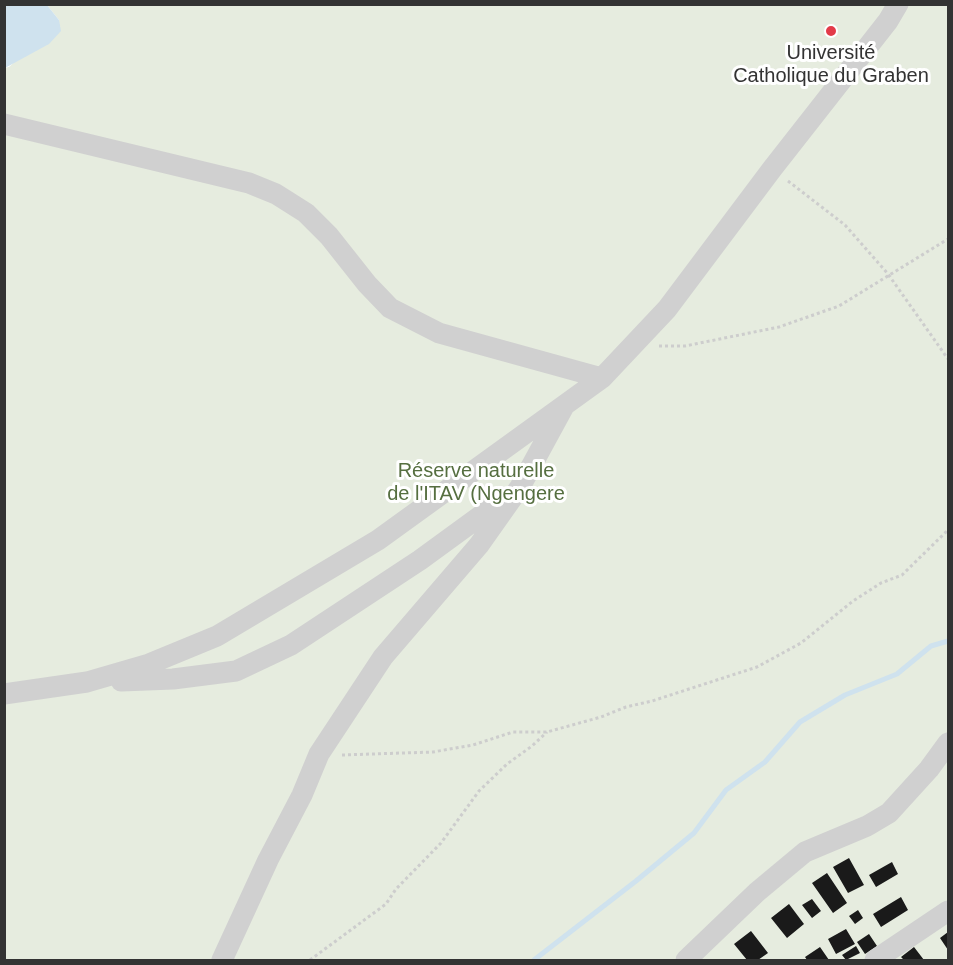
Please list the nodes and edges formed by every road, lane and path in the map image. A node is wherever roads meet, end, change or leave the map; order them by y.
1 (898, 4) edge
2 (4, 124) edge
3 (772, 169) junction
4 (948, 239) edge
5 (888, 274) junction
6 (631, 347) junction
7 (948, 359) edge
8 (602, 378) junction
9 (566, 403) junction
10 (520, 487) junction
11 (948, 530) edge
12 (87, 682) junction
13 (4, 694) edge
14 (547, 732) junction
15 (948, 743) edge
16 (319, 754) junction
17 (948, 910) edge
18 (222, 960) edge
19 (310, 960) edge
20 (686, 960) edge
21 (874, 960) edge

1 - 3 street
2 - 8 street
3 - 5 path
3 - 6 street
4 - 5 path
5 - 6 path
5 - 7 path
6 - 8 street
8 - 9 street
9 - 10 street
9 - 12 street
10 - 12 street
10 - 16 street
11 - 14 path
12 - 13 street
14 - 16 path
14 - 19 path
15 - 20 street
16 - 18 street
17 - 21 street

